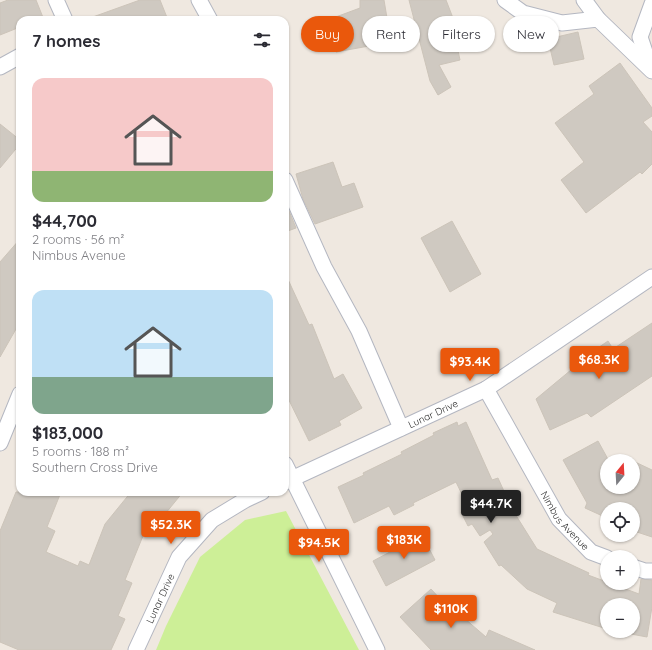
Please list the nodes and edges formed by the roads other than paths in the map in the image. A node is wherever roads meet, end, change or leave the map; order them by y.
1 (56, 0) edge
2 (199, 0) edge
3 (505, 0) edge
4 (584, 0) edge
5 (652, 4) edge
6 (63, 16) edge
7 (208, 16) edge
8 (598, 20) junction
9 (16, 58) edge
10 (0, 67) edge
11 (652, 70) edge
12 (289, 189) edge
13 (652, 278) edge
14 (486, 389) junction
15 (16, 404) edge
16 (402, 428) junction
17 (0, 443) edge
18 (289, 480) edge
19 (253, 496) edge
20 (600, 555) edge
21 (640, 569) edge
22 (652, 571) edge
23 (136, 650) edge
24 (377, 650) edge

1 - 6 street
2 - 7 street
3 - 8 street
4 - 8 street
5 - 11 street
8 - 11 street
9 - 10 street
12 - 16 street
13 - 14 street, Lunar Drive
14 - 16 street, Lunar Drive
14 - 20 street, Nimbus Avenue
15 - 17 street
16 - 18 street, Lunar Drive
18 - 24 street
19 - 23 street, Lunar Drive
21 - 22 street

